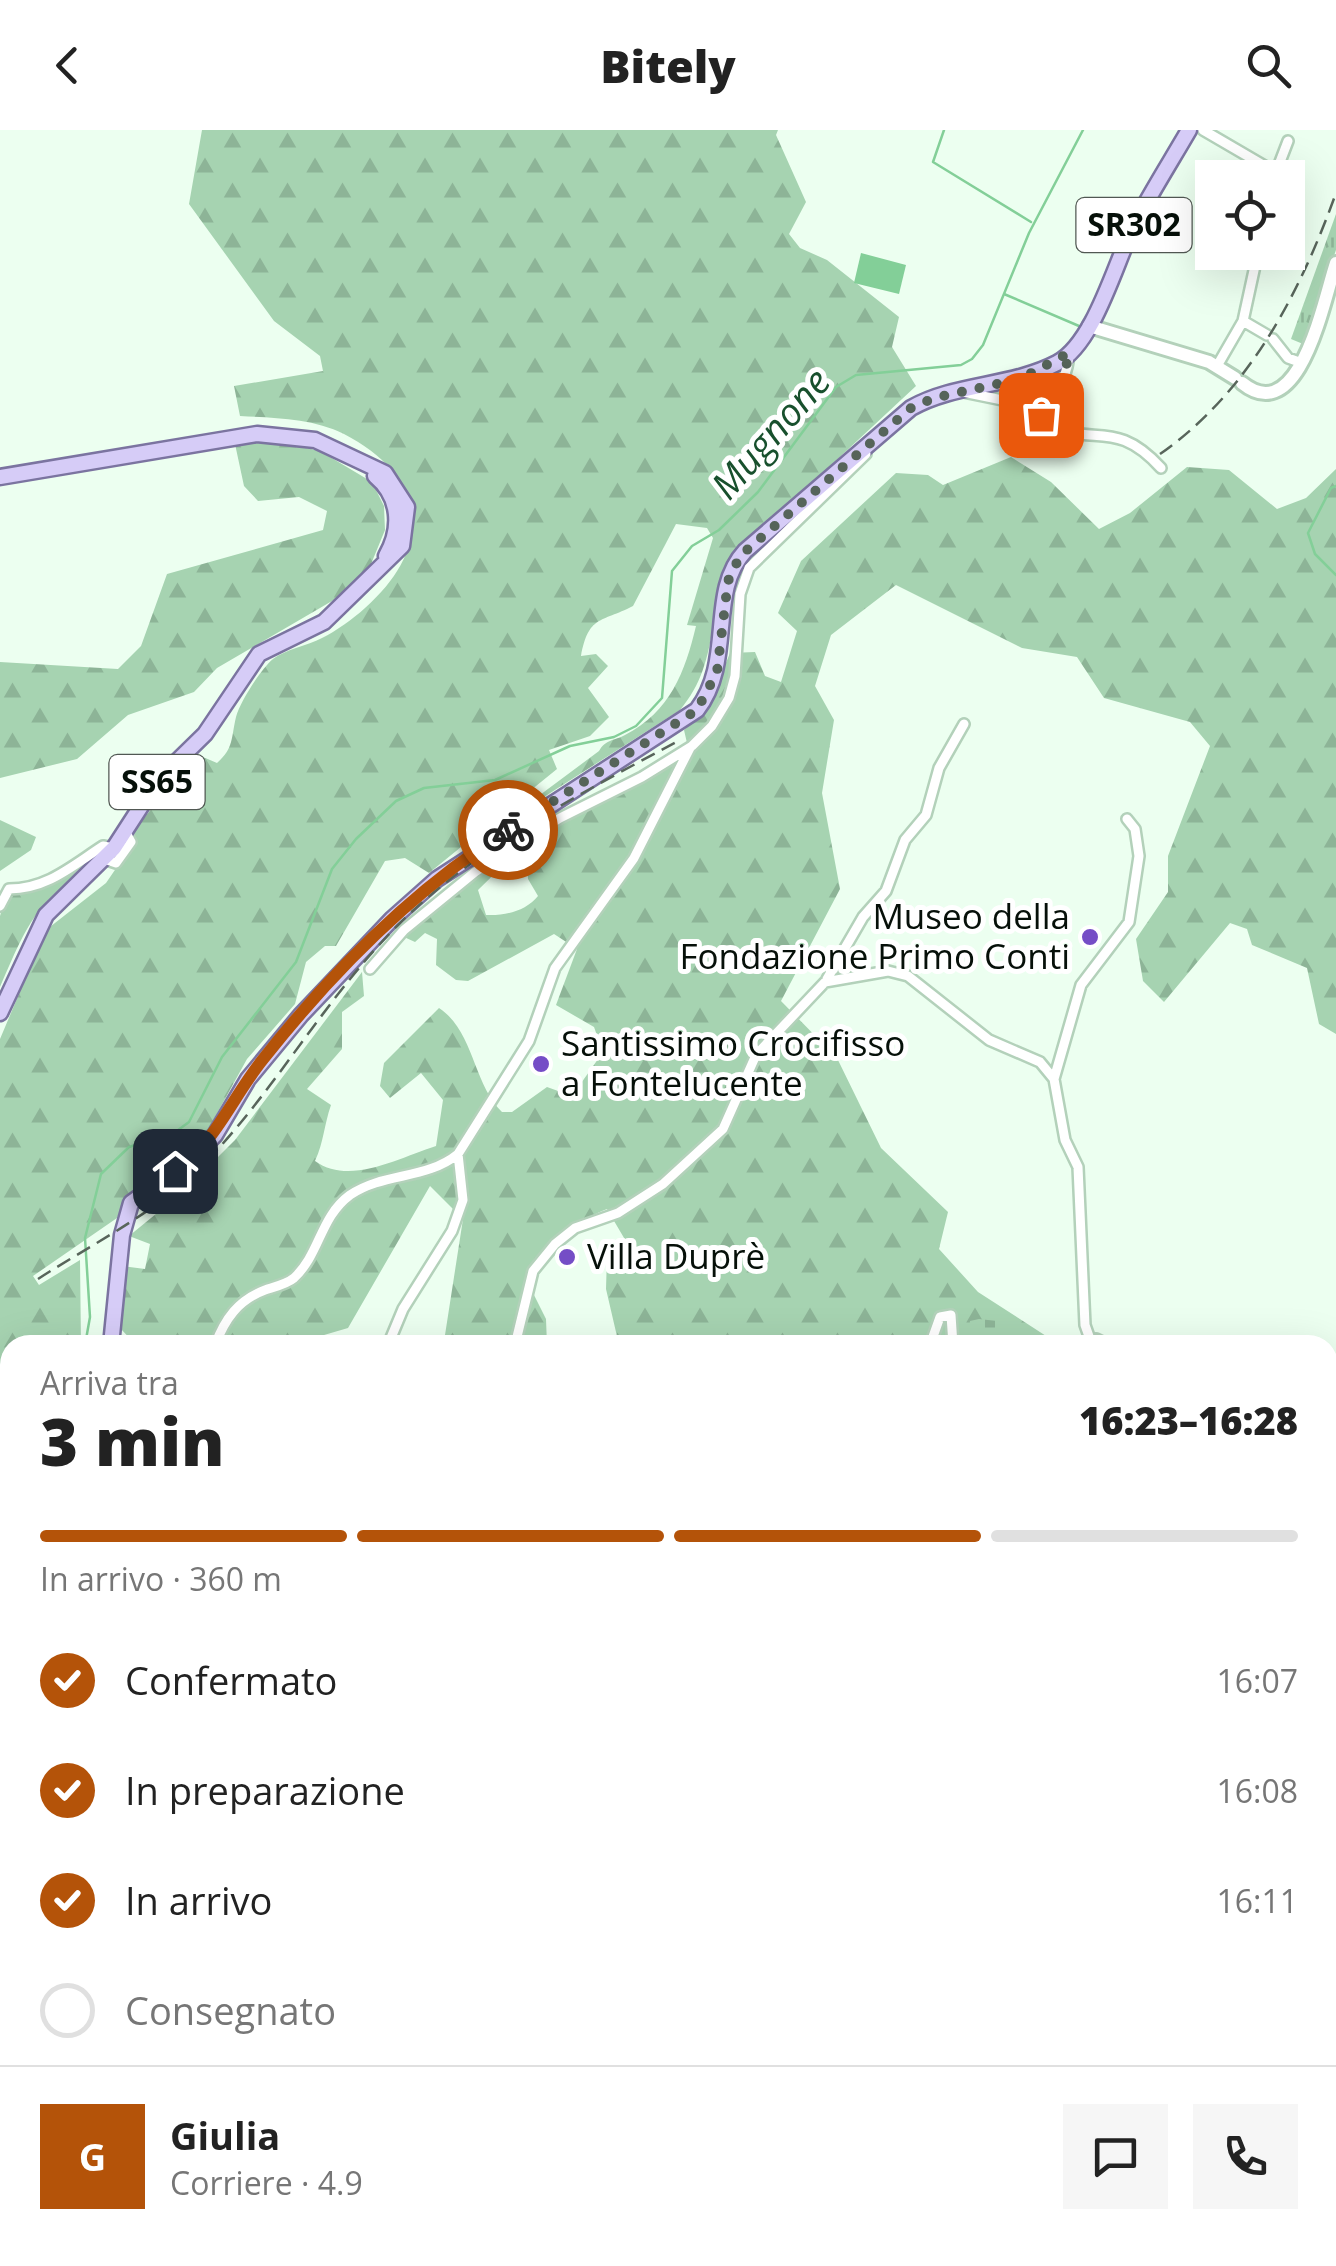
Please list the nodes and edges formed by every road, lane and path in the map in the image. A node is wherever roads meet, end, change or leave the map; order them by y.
1 (1190, 130) edge
2 (1203, 130) edge
3 (1288, 141) dead end
4 (1251, 160) edge
5 (1281, 160) edge
6 (1336, 262) edge
7 (1254, 270) edge
8 (1243, 321) junction
9 (1090, 326) junction
10 (1069, 353) junction
11 (1302, 363) junction
12 (1217, 366) junction
13 (963, 392) junction
14 (1041, 415) junction
15 (865, 446) junction
16 (1161, 468) dead end
17 (0, 477) edge
18 (964, 724) dead end
19 (692, 746) junction
20 (1128, 820) dead end
21 (109, 854) junction
22 (0, 906) edge
23 (370, 969) dead end
24 (825, 982) junction
25 (0, 1014) edge
26 (1054, 1078) junction
27 (458, 1154) junction
28 (111, 1335) edge
29 (219, 1335) edge
30 (392, 1335) edge
31 (517, 1335) edge
32 (934, 1335) edge
33 (952, 1335) edge
34 (1089, 1335) edge

1 - 9 main road, SR302
2 - 4 street
3 - 5 street
6 - 11 street
7 - 8 street
8 - 11 street
8 - 12 street
9 - 10 main road, SR302
9 - 12 street
10 - 13 main road, SR302
10 - 14 street
11 - 12 street
13 - 14 street
13 - 15 main road, SR302
14 - 16 street
15 - 19 street
15 - 28 main road, SR302
17 - 21 main road, SS65
18 - 24 street
19 - 23 street
19 - 27 street
20 - 26 street
21 - 22 street
21 - 25 main road, SS65
24 - 26 street
24 - 31 street
26 - 34 street
27 - 29 street
27 - 30 street
32 - 33 street

